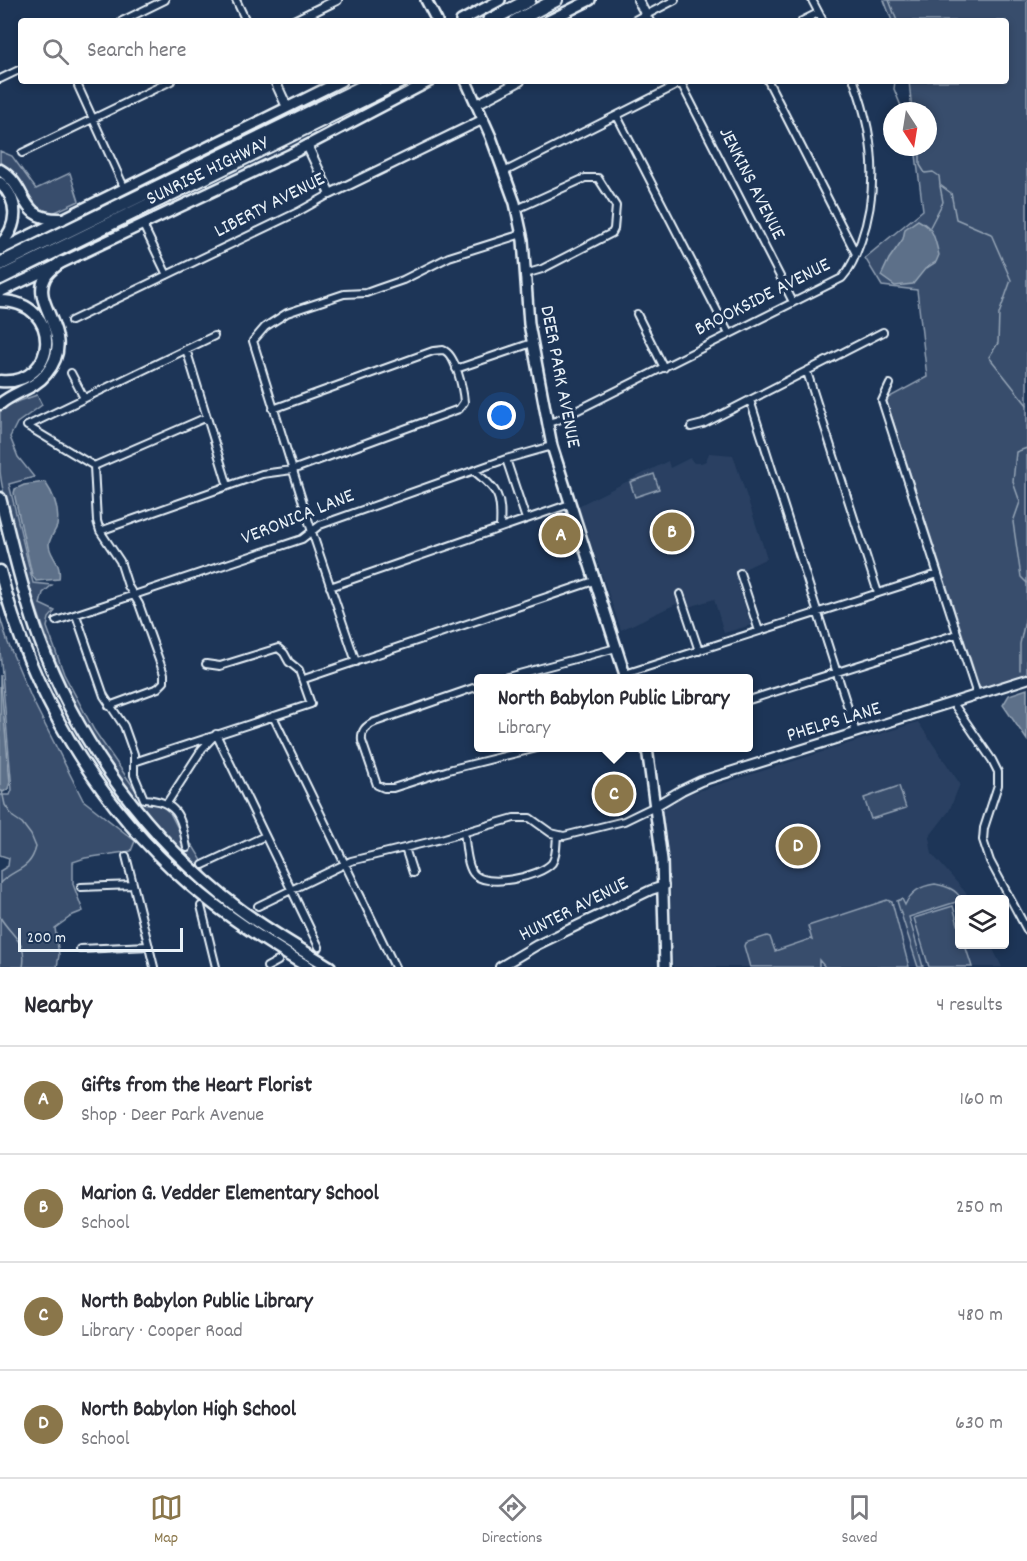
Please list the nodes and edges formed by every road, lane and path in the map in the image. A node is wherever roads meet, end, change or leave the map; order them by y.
1 (165, 0) edge
2 (236, 0) edge
3 (337, 0) edge
4 (426, 0) edge
5 (500, 0) edge
6 (529, 0) edge
7 (556, 0) edge
8 (590, 0) edge
9 (638, 0) edge
10 (675, 0) edge
11 (812, 0) edge
12 (818, 13) junction
13 (128, 18) edge
14 (245, 18) edge
15 (300, 18) edge
16 (435, 18) edge
17 (467, 18) edge
18 (495, 18) edge
19 (522, 18) edge
20 (554, 18) edge
21 (648, 18) edge
22 (808, 18) edge
23 (821, 18) edge
24 (18, 70) edge
25 (0, 79) edge
26 (165, 84) edge
27 (276, 84) edge
28 (335, 84) edge
29 (369, 84) edge
30 (395, 84) edge
31 (424, 84) edge
32 (467, 84) edge
33 (514, 84) edge
34 (678, 84) edge
35 (683, 84) edge
36 (770, 84) edge
37 (855, 84) edge
38 (78, 86) dead end
39 (477, 104) junction
40 (287, 107) junction
41 (617, 116) junction
42 (92, 119) junction
43 (484, 119) junction
44 (307, 145) junction
45 (22, 153) dead end
46 (0, 170) edge
47 (504, 172) junction
48 (0, 183) edge
49 (124, 187) junction
50 (330, 194) junction
51 (517, 209) junction
52 (62, 219) junction
53 (143, 225) junction
54 (522, 234) junction
55 (0, 244) edge
56 (0, 250) edge
57 (856, 254) junction
58 (61, 262) junction
59 (0, 264) edge
60 (525, 274) junction
61 (167, 275) junction
62 (0, 278) edge
63 (0, 292) edge
64 (0, 301) edge
65 (793, 302) junction
66 (637, 314) dead end
67 (71, 321) dead end
68 (883, 332) dead end
69 (729, 334) junction
70 (214, 336) dead end
71 (532, 343) junction
72 (186, 349) junction
73 (664, 368) junction
74 (456, 369) junction
75 (807, 372) junction
76 (71, 373) dead end
77 (0, 381) edge
78 (890, 384) dead end
79 (84, 398) junction
80 (750, 400) junction
81 (0, 404) edge
82 (273, 409) junction
83 (207, 417) junction
84 (548, 423) junction
85 (691, 427) dead end
86 (552, 446) junction
87 (506, 459) junction
88 (94, 466) junction
89 (292, 470) junction
90 (474, 471) junction
91 (228, 486) junction
92 (0, 498) edge
93 (570, 504) junction
94 (526, 519) junction
95 (500, 528) junction
96 (100, 531) junction
97 (312, 532) junction
98 (0, 571) edge
99 (740, 573) dead end
100 (938, 574) junction
101 (594, 581) junction
102 (330, 587) junction
103 (878, 593) junction
104 (680, 594) dead end
105 (134, 595) junction
106 (818, 612) junction
107 (76, 615) junction
108 (56, 621) dead end
109 (759, 631) junction
110 (957, 634) junction
111 (616, 648) junction
112 (699, 651) junction
113 (356, 662) junction
114 (206, 664) dead end
115 (837, 672) junction
116 (519, 674) edge
117 (624, 674) edge
118 (631, 674) edge
119 (304, 679) junction
120 (1027, 680) edge
121 (474, 688) edge
122 (977, 695) junction
123 (753, 699) edge
124 (953, 703) junction
125 (109, 706) junction
126 (273, 716) junction
127 (856, 733) junction
128 (216, 734) junction
129 (518, 752) edge
130 (647, 752) edge
131 (134, 762) junction
132 (167, 803) junction
133 (655, 806) junction
134 (464, 832) junction
135 (264, 836) junction
136 (557, 836) junction
137 (187, 848) dead end
138 (405, 848) junction
139 (126, 856) dead end
140 (345, 864) junction
141 (203, 865) dead end
142 (413, 873) dead end
143 (133, 885) junction
144 (664, 886) junction
145 (81, 887) dead end
146 (291, 890) junction
147 (201, 906) dead end
148 (258, 906) dead end
149 (1027, 930) edge
150 (149, 946) junction
151 (319, 947) dead end
152 (80, 949) dead end
153 (278, 961) dead end
154 (154, 967) edge
155 (216, 967) edge
156 (267, 967) edge
157 (309, 967) edge
158 (330, 967) edge
159 (395, 967) edge
160 (500, 967) edge
161 (665, 967) edge

1 - 13 street
2 - 14 street
3 - 15 street
4 - 16 main road
5 - 17 main road
6 - 18 highway
7 - 19 highway
8 - 20 main road
9 - 21 street
10 - 21 street
11 - 12 street
12 - 22 street
12 - 23 street
24 - 25 street
26 - 42 street
27 - 40 street
28 - 40 main road, SUNRISE HIGHWAY
29 - 59 highway, SUNRISE HIGHWAY
30 - 62 highway, SUNRISE HIGHWAY
31 - 44 main road, SUNRISE HIGHWAY
32 - 39 main road, DEER PARK AVENUE
33 - 39 street
34 - 41 street
35 - 65 street, JENKINS AVENUE
36 - 57 street
37 - 57 street, BROOKSIDE AVENUE
38 - 42 street
39 - 43 main road, DEER PARK AVENUE
40 - 49 main road, SUNRISE HIGHWAY
41 - 47 street
41 - 69 street
42 - 45 street
42 - 49 street
43 - 47 main road, DEER PARK AVENUE
43 - 50 street, LIBERTY AVENUE
44 - 50 street
44 - 53 main road, SUNRISE HIGHWAY
46 - 52 main road
47 - 51 main road, DEER PARK AVENUE
48 - 55 main road
49 - 52 main road, SUNRISE HIGHWAY
50 - 61 street, LIBERTY AVENUE
51 - 54 main road, DEER PARK AVENUE
51 - 60 street
52 - 56 main road, SUNRISE HIGHWAY
53 - 58 main road, SUNRISE HIGHWAY
53 - 61 street
54 - 60 main road, DEER PARK AVENUE
54 - 82 street
57 - 65 street, BROOKSIDE AVENUE
58 - 63 main road, SUNRISE HIGHWAY
58 - 81 main road
60 - 71 main road, DEER PARK AVENUE
61 - 67 street, LIBERTY AVENUE
64 - 77 main road
65 - 69 street, BROOKSIDE AVENUE
66 - 73 street
68 - 75 street
69 - 73 street, BROOKSIDE AVENUE
70 - 72 street
71 - 74 street
71 - 84 main road, DEER PARK AVENUE
72 - 79 street
72 - 83 street
73 - 84 street, BROOKSIDE AVENUE
74 - 82 street
74 - 89 street
75 - 80 street
75 - 103 street
76 - 79 street
78 - 100 street
79 - 88 street
80 - 85 street
80 - 106 street
82 - 89 street
83 - 88 street
83 - 91 street
84 - 86 main road, DEER PARK AVENUE
86 - 87 street, VERONICA LANE
86 - 93 main road, DEER PARK AVENUE
87 - 90 street, VERONICA LANE
87 - 94 street
88 - 96 street
89 - 91 street
89 - 97 street
90 - 95 street
90 - 97 street, VERONICA LANE
91 - 96 street
92 - 158 main road
93 - 94 street
93 - 101 main road, DEER PARK AVENUE
94 - 95 street
95 - 102 street
96 - 105 street
97 - 102 street
97 - 105 street, VERONICA LANE
98 - 157 main road
99 - 109 street
100 - 103 street
100 - 110 street
101 - 111 main road, DEER PARK AVENUE
101 - 113 street
102 - 113 street
103 - 106 street
104 - 112 street
105 - 107 street, VERONICA LANE
105 - 125 street
106 - 109 street
106 - 115 street
107 - 108 street, VERONICA LANE
107 - 125 street
109 - 112 street
110 - 115 street
110 - 122 street
111 - 116 street
111 - 117 main road, DEER PARK AVENUE
112 - 118 street
113 - 119 street
114 - 119 street
115 - 123 street
115 - 127 street
119 - 126 street
120 - 122 street, PHELPS LANE
121 - 129 street
122 - 124 street, PHELPS LANE
124 - 127 street, PHELPS LANE
124 - 149 street
125 - 131 street
126 - 128 street
126 - 140 street
127 - 133 street, PHELPS LANE
128 - 131 street
128 - 132 street
128 - 135 street
130 - 133 main road
131 - 132 street
132 - 137 street
133 - 136 street
133 - 144 main road
134 - 136 street
134 - 136 street
134 - 138 street
135 - 141 street
135 - 146 street
138 - 140 street
138 - 142 street
139 - 143 street
140 - 146 street
140 - 159 street
143 - 145 street
143 - 150 street
144 - 160 street, HUNTER AVENUE
144 - 161 main road
146 - 148 street
146 - 151 street
147 - 155 street
150 - 152 street
150 - 154 street
153 - 156 street

